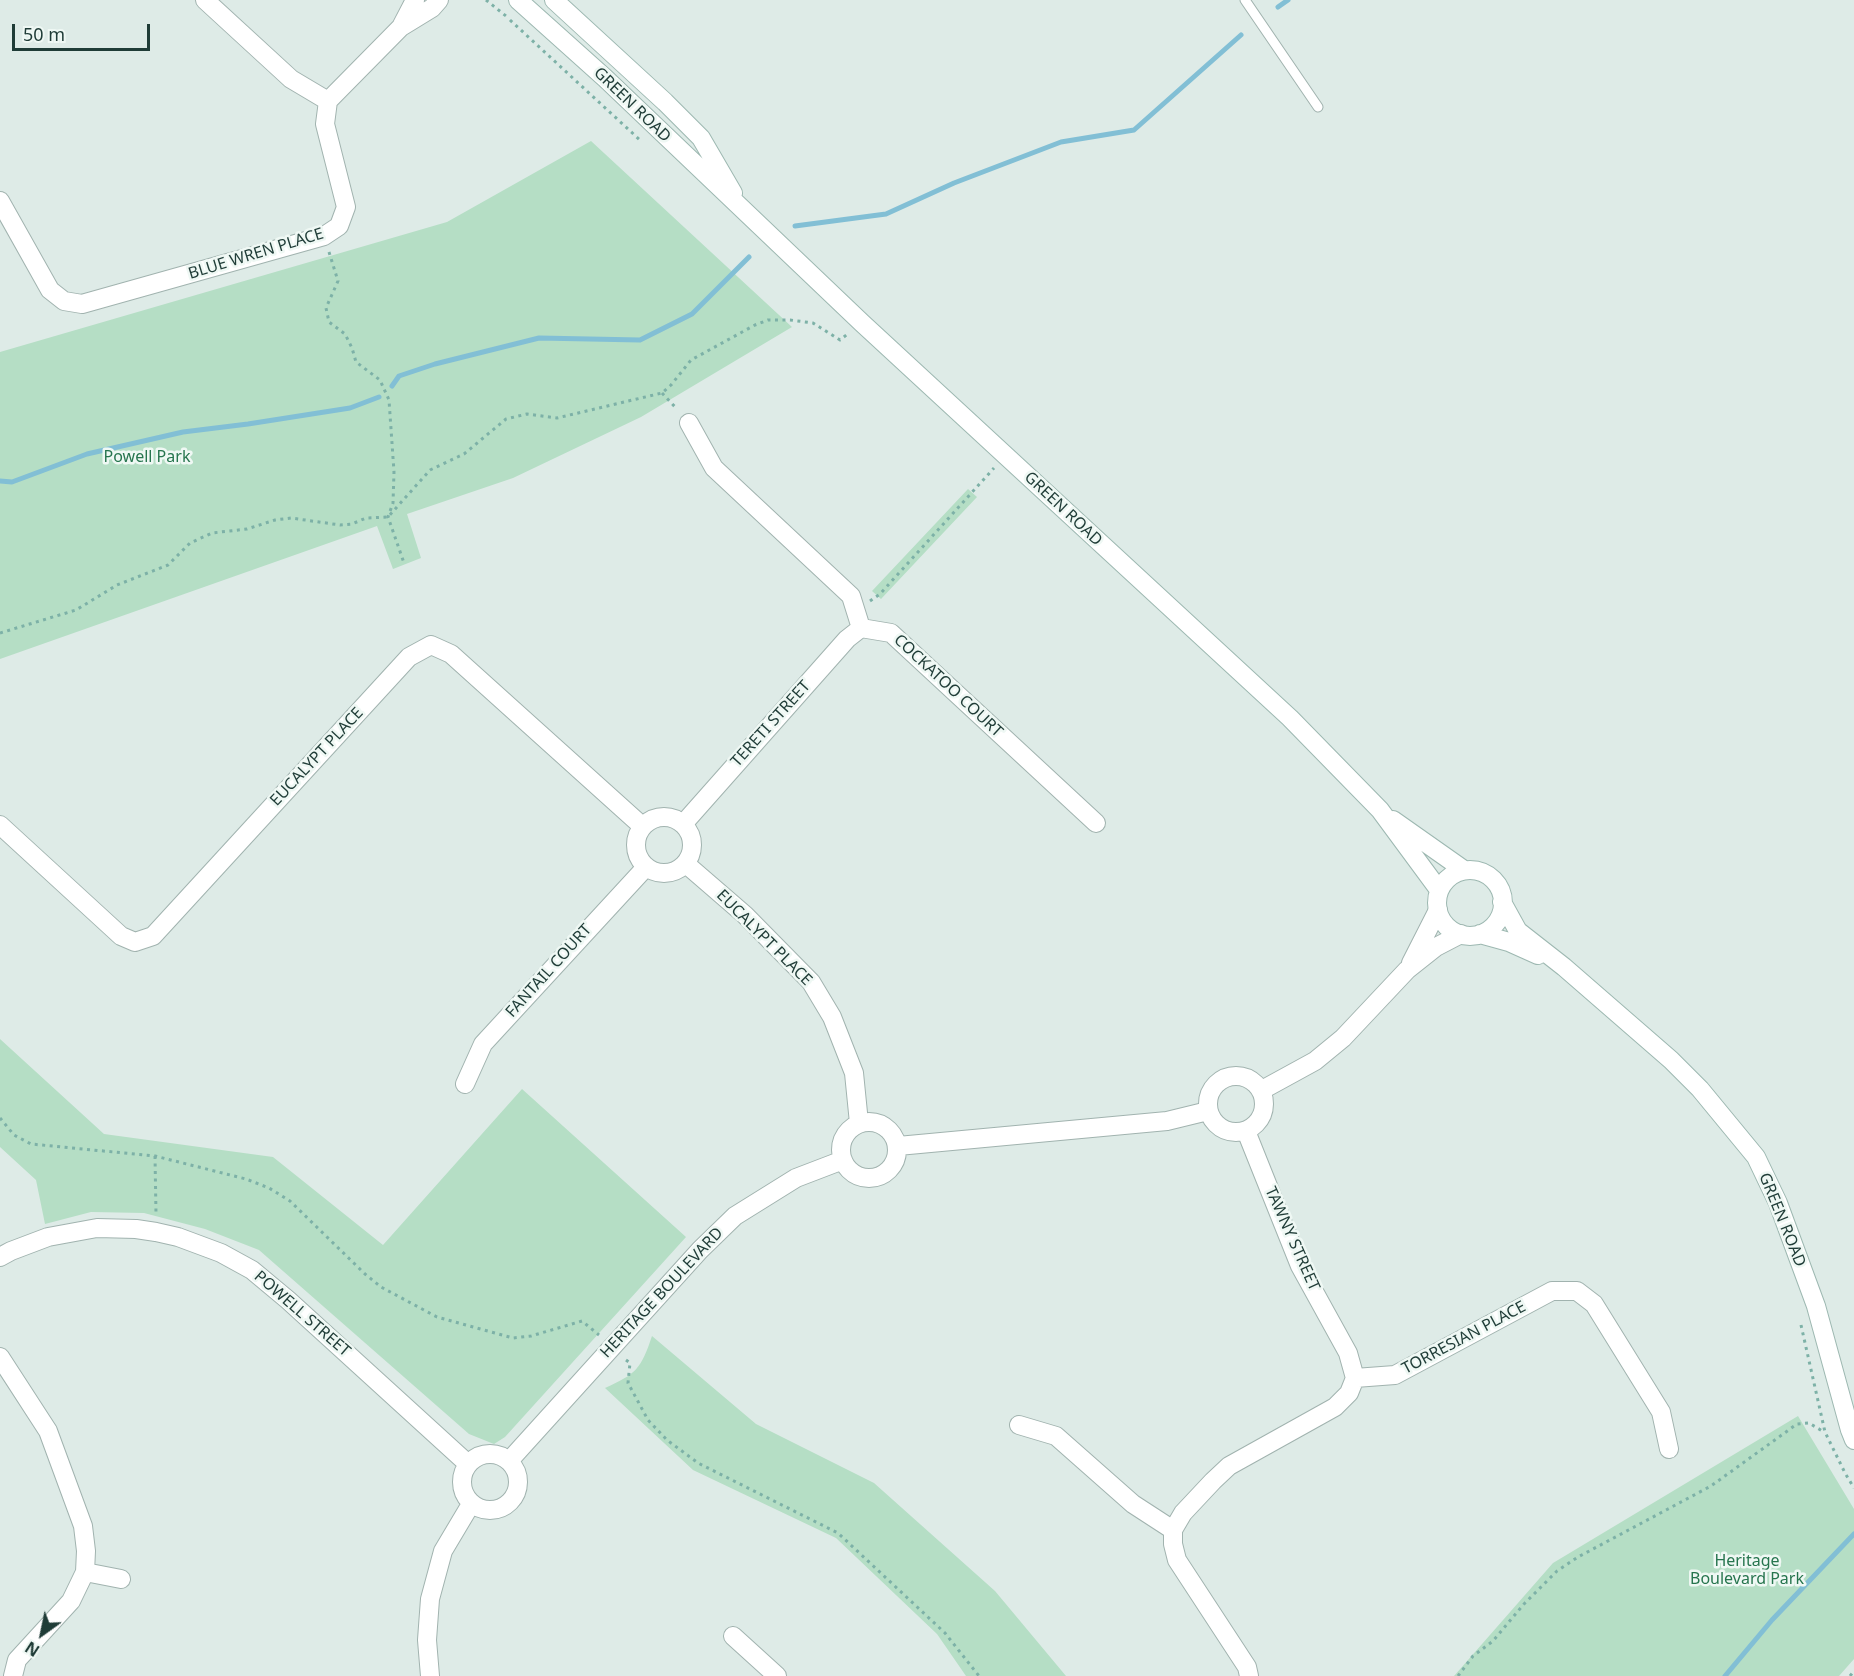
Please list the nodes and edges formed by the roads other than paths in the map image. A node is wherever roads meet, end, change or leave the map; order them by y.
1 (205, 0) edge
2 (416, 0) edge
3 (439, 0) edge
4 (518, 0) edge
5 (554, 0) edge
6 (1245, 0) edge
7 (401, 27) junction
8 (328, 101) junction
9 (1318, 107) dead end
10 (0, 201) edge
11 (744, 210) junction
12 (689, 423) road end
13 (861, 628) junction
14 (1380, 810) junction
15 (684, 823) junction
16 (1096, 823) dead end
17 (0, 825) edge
18 (642, 826) junction
19 (686, 864) junction
20 (646, 867) junction
21 (1464, 870) junction
22 (1439, 890) junction
23 (1502, 903) junction
24 (1438, 910) junction
25 (1461, 934) junction
26 (1480, 934) junction
27 (1564, 967) junction
28 (1407, 970) junction
29 (465, 1084) dead end
30 (1262, 1090) junction
31 (1209, 1111) junction
32 (859, 1123) junction
33 (1246, 1131) junction
34 (898, 1146) junction
35 (843, 1160) junction
36 (0, 1257) edge
37 (0, 1357) edge
38 (1355, 1378) junction
39 (1019, 1425) dead end
40 (1854, 1440) edge
41 (1670, 1449) dead end
42 (509, 1461) junction
43 (468, 1464) junction
44 (471, 1504) junction
45 (1173, 1530) junction
46 (85, 1572) junction
47 (121, 1579) dead end
48 (733, 1636) dead end
49 (13, 1676) edge
50 (430, 1676) edge
51 (777, 1676) edge
52 (1249, 1676) edge

1 - 8 street
2 - 7 street
3 - 7 street
4 - 11 street, GREEN ROAD
5 - 11 street, GREEN ROAD
6 - 9 lane
7 - 8 street
8 - 10 street, BLUE WREN PLACE
11 - 14 street, GREEN ROAD
12 - 13 street
13 - 15 street, TERETI STREET
13 - 16 street, COCKATOO COURT
14 - 21 street, GREEN ROAD
14 - 22 street, GREEN ROAD
15 - 18 street
15 - 19 street
17 - 18 street, EUCALYPT PLACE
18 - 20 street
19 - 20 street
19 - 32 street, EUCALYPT PLACE
20 - 29 street, FANTAIL COURT
21 - 22 street
21 - 23 street
22 - 24 street
23 - 26 street
23 - 27 street, GREEN ROAD
24 - 25 street
24 - 28 street
25 - 26 street
25 - 28 street
26 - 27 street, GREEN ROAD
27 - 40 street, GREEN ROAD
28 - 30 street
30 - 31 street
30 - 33 street
31 - 33 street
31 - 34 street
32 - 34 street
32 - 35 street
33 - 38 street, TAWNY STREET
34 - 35 street
35 - 42 street, HERITAGE BOULEVARD
36 - 43 street, POWELL STREET
37 - 46 street
38 - 41 street, TORRESIAN PLACE
38 - 45 street
39 - 45 street
42 - 43 street
42 - 44 street
43 - 44 street
44 - 50 street
45 - 52 street
46 - 47 street
46 - 49 street
48 - 51 street

